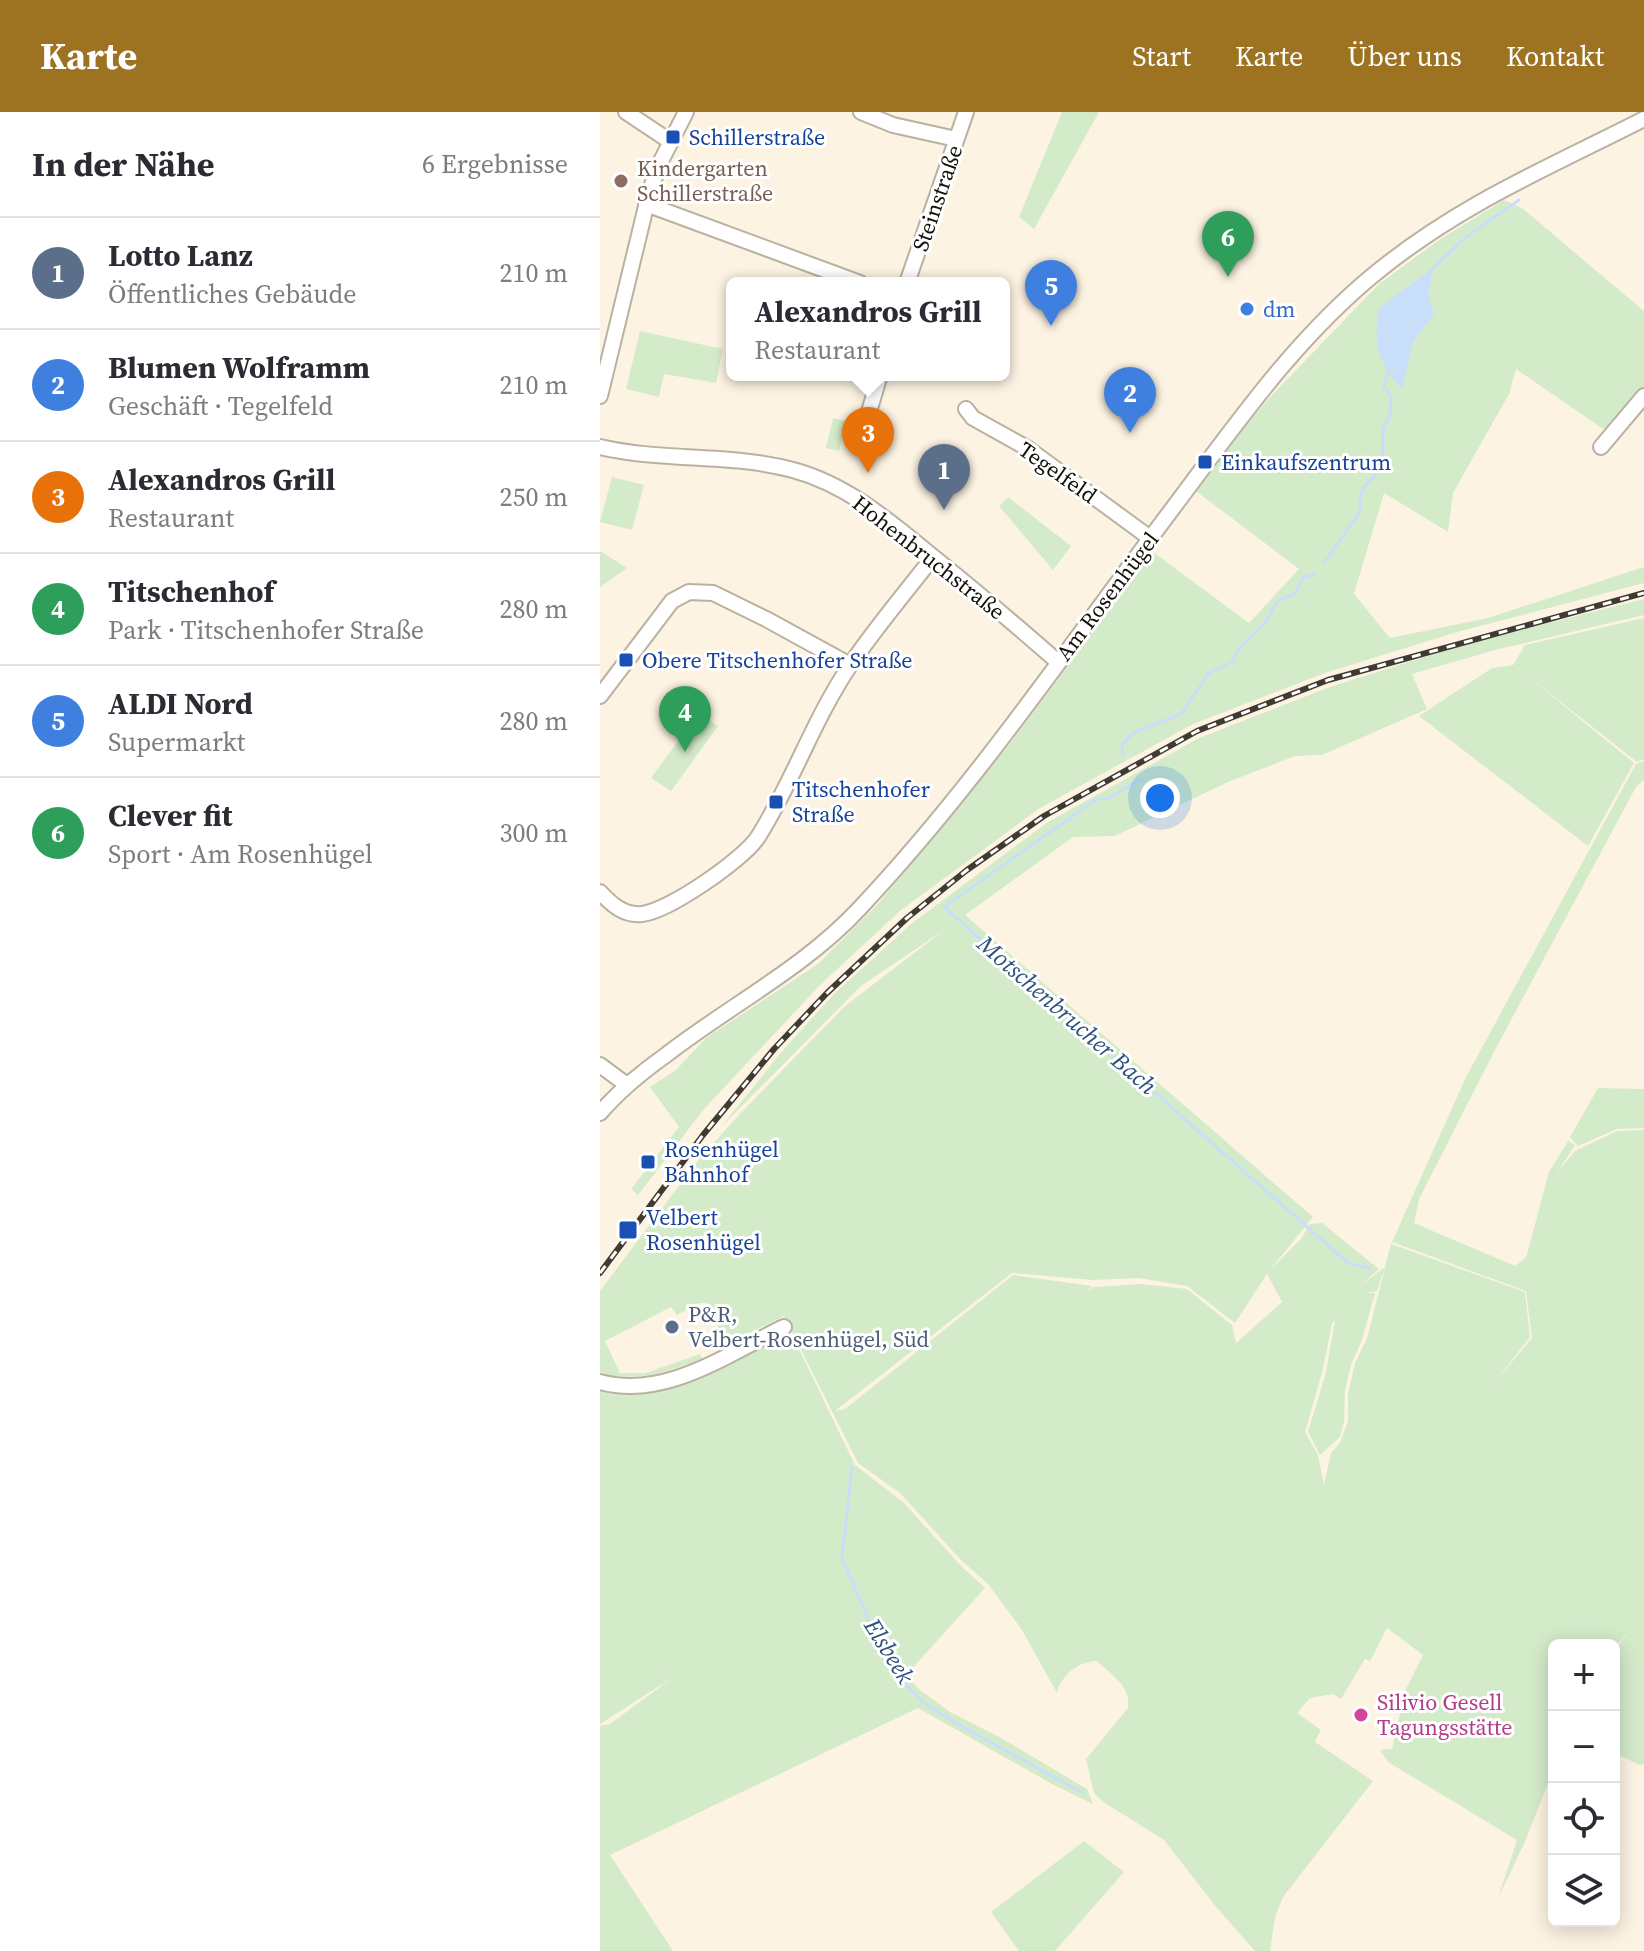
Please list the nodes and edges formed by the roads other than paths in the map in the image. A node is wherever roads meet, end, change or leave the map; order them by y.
1 (626, 112) edge
2 (686, 112) edge
3 (861, 112) edge
4 (966, 112) edge
5 (1644, 119) edge
6 (956, 139) junction
7 (671, 142) junction
8 (646, 204) junction
9 (844, 277) edge
10 (909, 277) edge
11 (878, 381) edge
12 (600, 396) edge
13 (1644, 396) edge
14 (966, 409) dead end
15 (863, 432) dead end
16 (600, 447) edge
17 (1601, 447) dead end
18 (1150, 538) junction
19 (933, 557) junction
20 (1058, 662) junction
21 (850, 665) junction
22 (600, 696) edge
23 (600, 892) edge
24 (600, 1065) edge
25 (627, 1085) junction
26 (600, 1113) edge
27 (784, 1327) dead end
28 (600, 1382) edge

1 - 7 street
2 - 7 street
3 - 6 street
4 - 6 street, Steinstraße
5 - 18 street, Am Rosenhügel
6 - 10 street, Steinstraße
7 - 8 street
8 - 9 street
8 - 12 street
11 - 15 street
13 - 17 street
14 - 18 street, Tegelfeld
16 - 19 street, Hohenbruchstraße
18 - 20 street, Am Rosenhügel
19 - 20 street, Hohenbruchstraße
19 - 21 street
20 - 25 street, Am Rosenhügel
21 - 22 street
21 - 23 street
24 - 25 street
25 - 26 street, Am Rosenhügel
27 - 28 street

